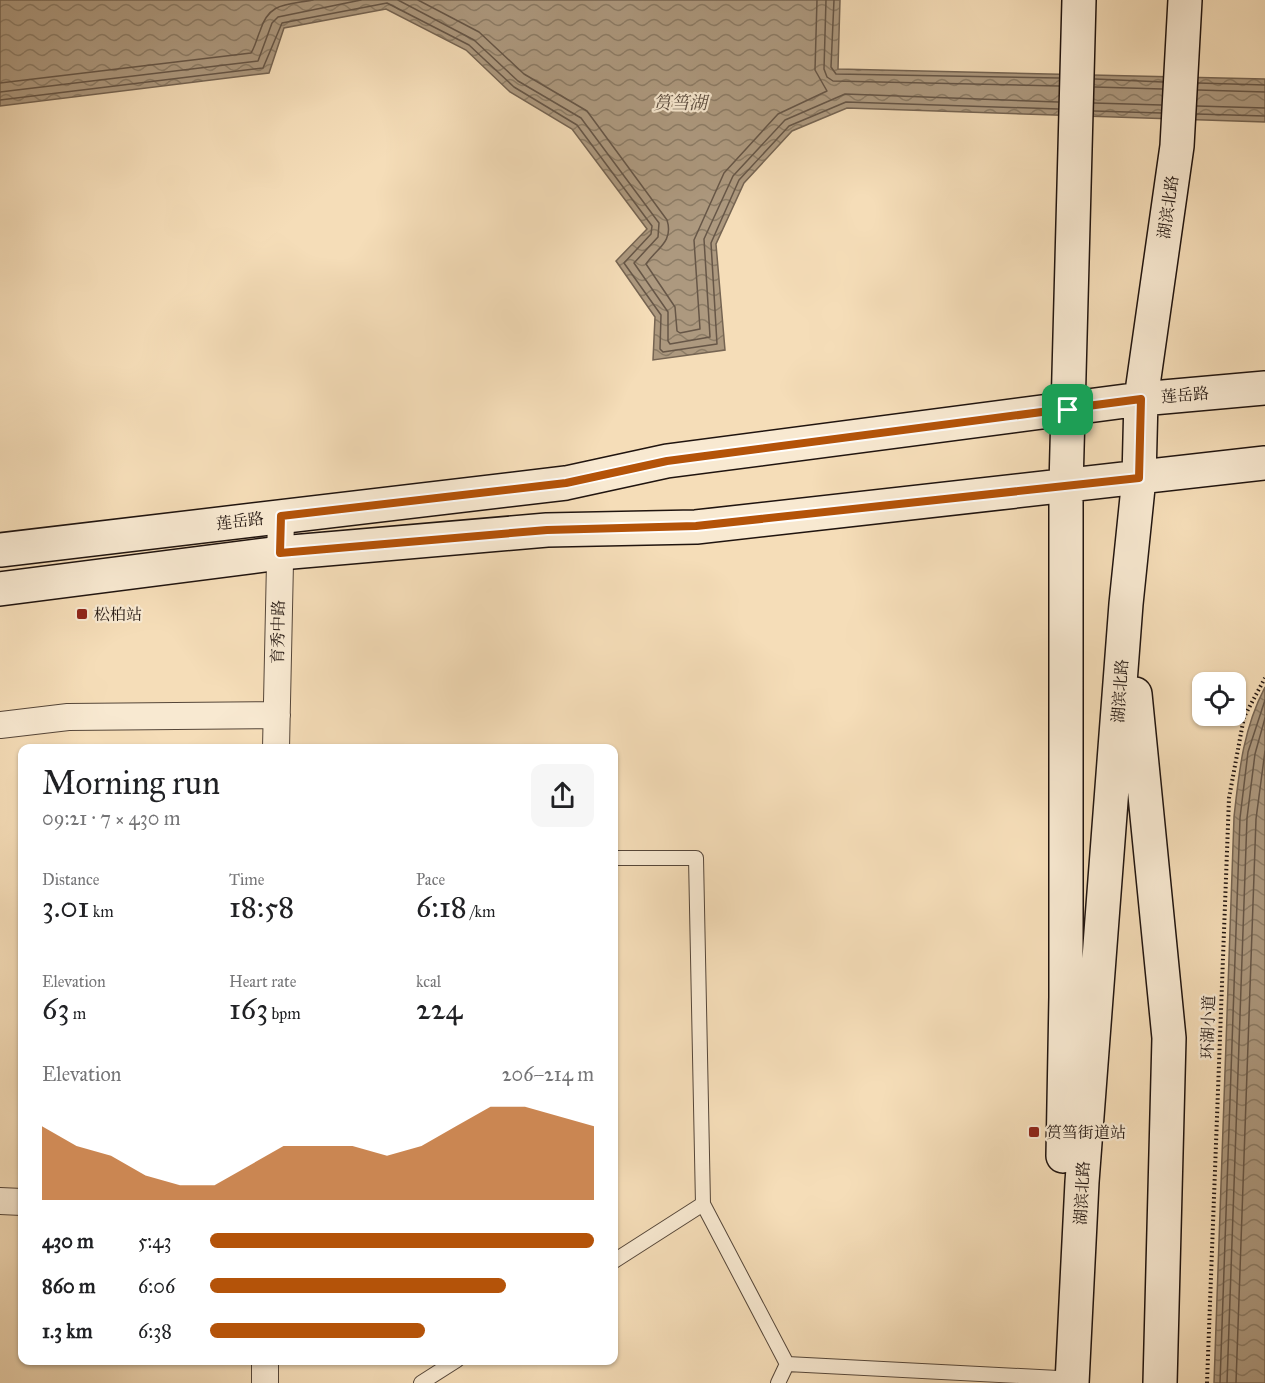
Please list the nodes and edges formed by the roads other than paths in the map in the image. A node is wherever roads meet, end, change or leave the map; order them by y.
1 (1079, 0) edge
2 (1185, 0) edge
3 (1265, 388) edge
4 (1141, 399) junction
5 (1068, 410) junction
6 (1265, 463) edge
7 (1139, 478) junction
8 (1066, 486) junction
9 (281, 516) junction
10 (0, 550) edge
11 (280, 553) junction
12 (0, 590) edge
13 (1126, 604) junction
14 (277, 715) junction
15 (0, 725) edge
16 (276, 744) edge
17 (618, 858) edge
18 (0, 1201) edge
19 (18, 1202) edge
20 (703, 1204) junction
21 (618, 1258) edge
22 (787, 1364) junction
23 (265, 1365) edge
24 (449, 1365) edge
25 (1063, 1381) edge
26 (265, 1383) edge
27 (421, 1383) edge
28 (778, 1383) edge
29 (1160, 1383) edge

1 - 5 main road
2 - 4 main road, 湖滨北路
3 - 4 main road, 莲岳路
4 - 5 main road, 莲岳路
4 - 7 main road, 湖滨北路
5 - 8 main road
5 - 9 main road, 莲岳路
6 - 7 main road
7 - 8 main road
7 - 13 main road, 湖滨北路
8 - 11 main road
8 - 25 main road
9 - 10 main road, 莲岳路
9 - 11 street, 育秀中路
11 - 12 main road
11 - 14 street, 育秀中路
13 - 25 main road, 湖滨北路
13 - 29 main road
14 - 15 street
14 - 16 street, 育秀中路
17 - 20 lane
18 - 19 street
20 - 21 lane
20 - 22 lane
22 - 25 lane
22 - 28 lane
23 - 26 street
24 - 27 lane

